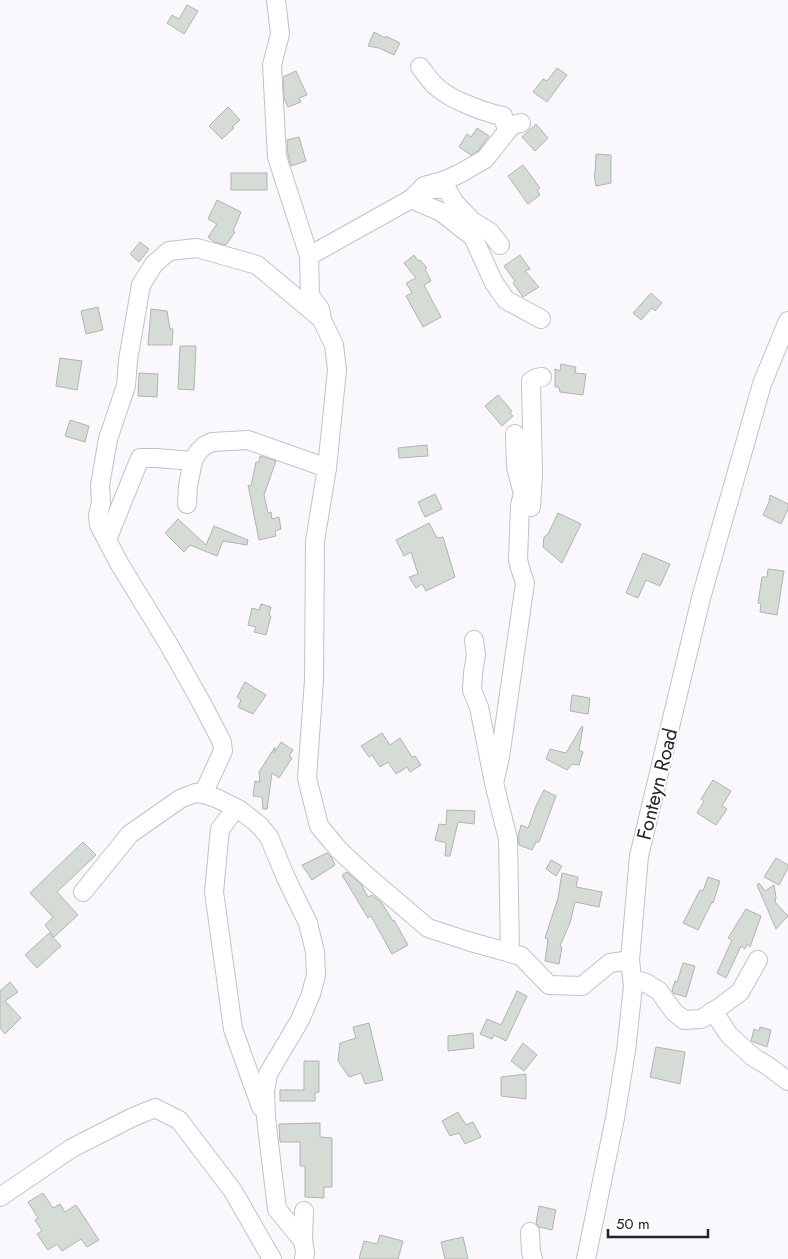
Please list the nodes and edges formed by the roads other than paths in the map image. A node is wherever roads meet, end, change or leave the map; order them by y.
1 (276, 0) edge
2 (420, 67) dead end
3 (411, 199) junction
4 (500, 245) dead end
5 (309, 256) junction
6 (541, 319) dead end
7 (322, 320) junction
8 (788, 321) edge
9 (542, 377) dead end
10 (515, 434) dead end
11 (193, 461) junction
12 (327, 468) junction
13 (187, 504) dead end
14 (107, 540) junction
15 (525, 583) junction
16 (474, 640) dead end
17 (494, 783) junction
18 (203, 794) junction
19 (236, 808) junction
20 (83, 892) dead end
21 (510, 953) junction
22 (630, 960) junction
23 (758, 960) dead end
24 (632, 979) junction
25 (713, 1011) junction
26 (788, 1081) edge
27 (267, 1121) junction
28 (0, 1197) edge
29 (304, 1211) dead end
30 (530, 1232) dead end
31 (303, 1241) junction
32 (272, 1259) edge
33 (304, 1259) edge
34 (533, 1259) edge
35 (586, 1259) edge

1 - 5 street
2 - 3 street
3 - 4 street
3 - 5 street
3 - 6 street
5 - 7 street
7 - 12 street
7 - 14 street
8 - 22 street, Fonteyn Road
9 - 15 street
10 - 15 street
11 - 12 street
11 - 13 street
11 - 14 street
12 - 21 street
14 - 18 street
15 - 17 street
16 - 17 street
17 - 21 street
18 - 19 street
18 - 20 street
19 - 27 street
19 - 27 street
21 - 22 street
22 - 24 street, Fonteyn Road
23 - 25 street
24 - 25 street
24 - 35 street, Fonteyn Road
25 - 26 street
27 - 31 street
28 - 32 street
29 - 31 street
30 - 34 street
31 - 33 street

